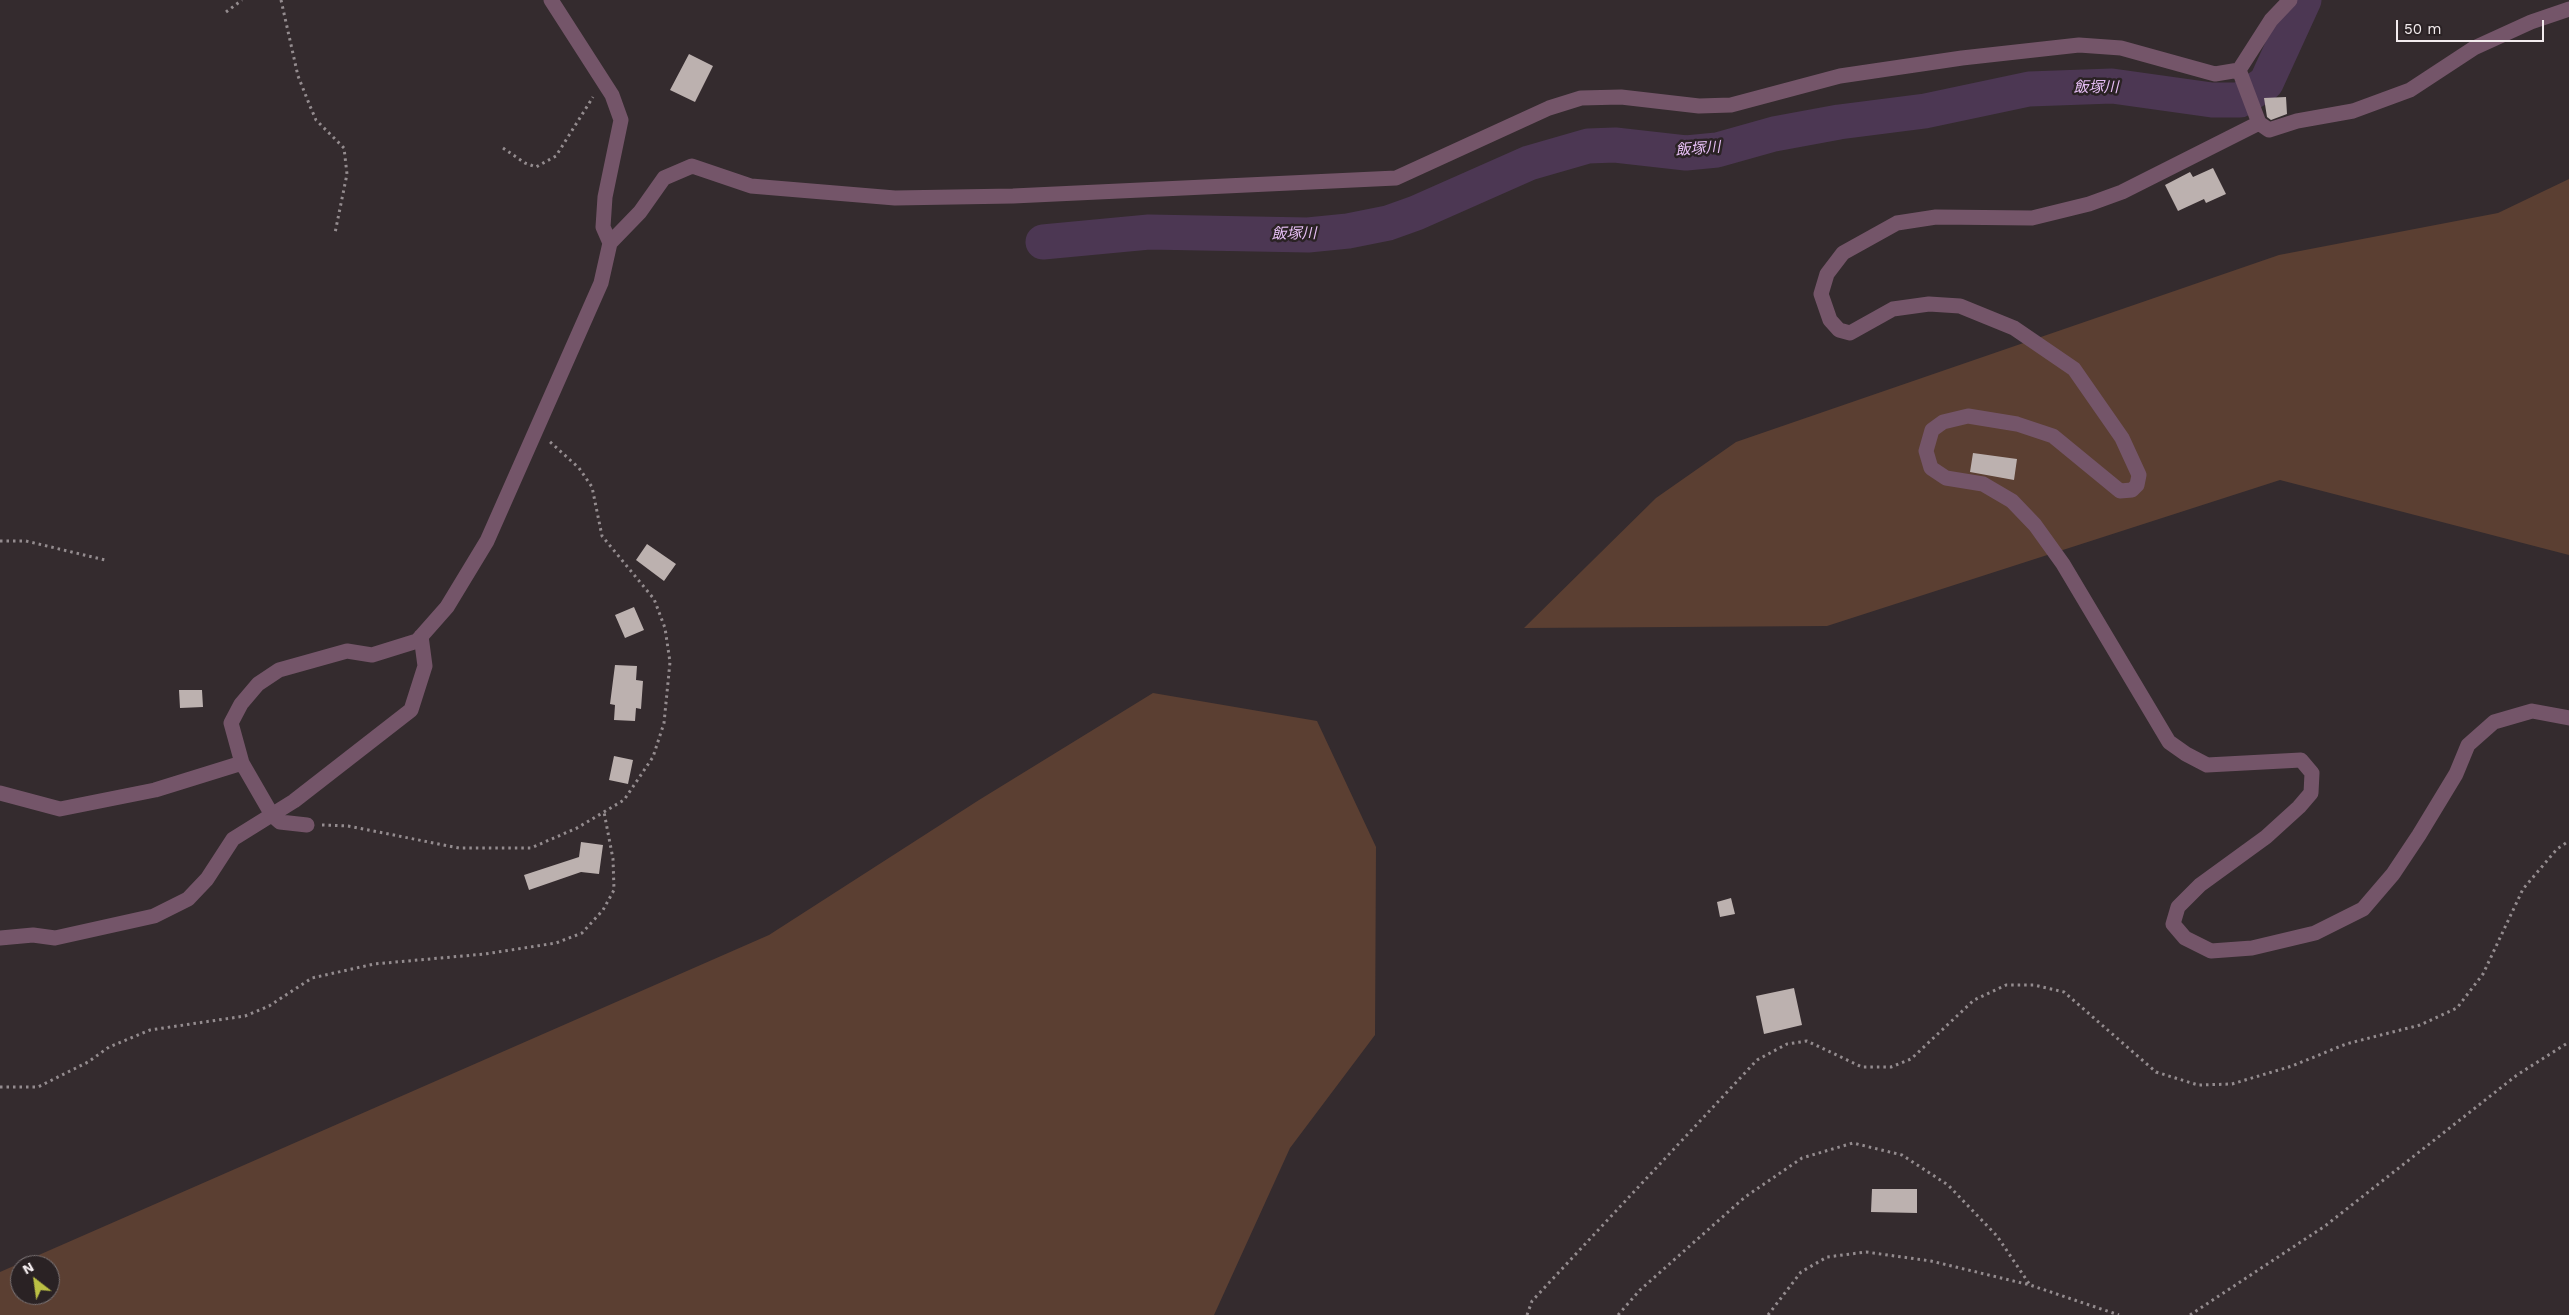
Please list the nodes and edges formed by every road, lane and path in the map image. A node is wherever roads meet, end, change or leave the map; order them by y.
1 (242, 0) edge
2 (281, 0) edge
3 (551, 0) edge
4 (2290, 0) edge
5 (2569, 9) edge
6 (226, 12) dead end
7 (2239, 70) junction
8 (602, 81) junction
9 (2259, 123) junction
10 (503, 148) dead end
11 (335, 233) dead end
12 (610, 243) junction
13 (536, 430) junction
14 (0, 541) edge
15 (105, 560) dead end
16 (421, 636) junction
17 (2569, 718) edge
18 (242, 763) junction
19 (0, 794) edge
20 (604, 812) junction
21 (272, 815) junction
22 (307, 825) joint
23 (2569, 841) edge
24 (0, 938) edge
25 (2569, 1042) edge
26 (0, 1087) edge
27 (2030, 1285) junction
28 (1527, 1315) edge
29 (1618, 1315) edge
30 (1768, 1315) edge
31 (2119, 1315) edge
32 (2190, 1315) edge

1 - 6 path
2 - 11 path
3 - 8 street
4 - 7 street
5 - 9 street
7 - 9 street
7 - 12 street
8 - 10 path
8 - 12 street
9 - 17 street
12 - 13 street
13 - 16 street
13 - 20 path
14 - 15 path
16 - 18 street
16 - 21 street
18 - 19 street
18 - 21 street
20 - 22 path
20 - 26 path
21 - 22 street
21 - 24 street
23 - 28 path
25 - 32 path
27 - 29 path
27 - 30 path
27 - 31 path

